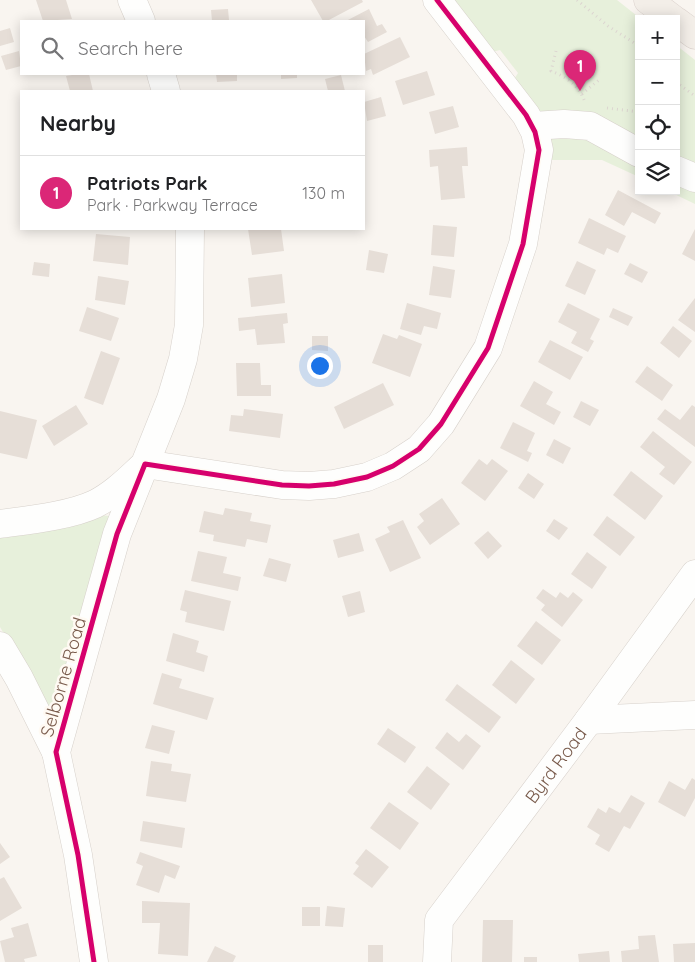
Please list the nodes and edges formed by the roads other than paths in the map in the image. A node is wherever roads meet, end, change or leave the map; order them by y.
1 (132, 0) edge
2 (437, 0) edge
3 (648, 0) edge
4 (668, 15) edge
5 (141, 20) edge
6 (680, 24) edge
7 (695, 35) edge
8 (161, 75) edge
9 (166, 90) edge
10 (534, 129) junction
11 (635, 151) edge
12 (680, 172) edge
13 (695, 178) edge
14 (190, 230) edge
15 (145, 464) junction
16 (0, 524) edge
17 (695, 574) edge
18 (0, 646) edge
19 (695, 715) edge
20 (589, 720) junction
21 (56, 752) junction
22 (94, 962) edge
23 (437, 962) edge

1 - 5 street
2 - 10 street
3 - 4 main road
6 - 7 main road
8 - 9 street
10 - 11 street
10 - 15 street
12 - 13 street
14 - 15 street, Selborne Road
15 - 16 street
15 - 21 street, Selborne Road
17 - 20 street, Byrd Road
18 - 21 street
19 - 20 street
20 - 23 street, Byrd Road
21 - 22 street, Selborne Road

